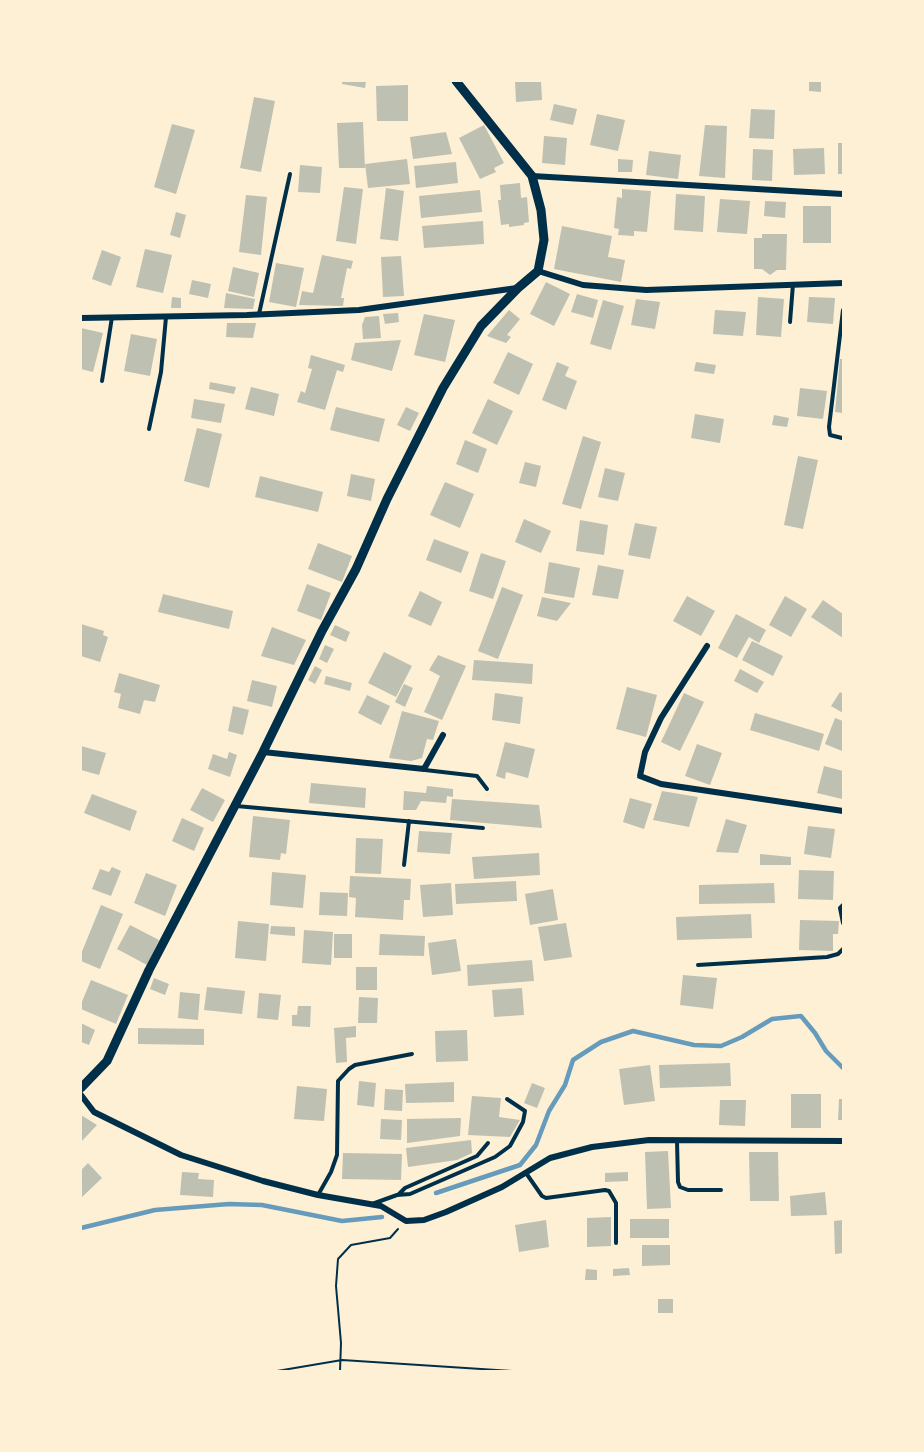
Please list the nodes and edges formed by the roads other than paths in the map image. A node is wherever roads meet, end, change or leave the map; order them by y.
1 (456, 81) edge
2 (290, 174) dead end
3 (532, 176) junction
4 (843, 194) edge
5 (538, 271) junction
6 (843, 283) edge
7 (793, 284) junction
8 (518, 288) junction
9 (843, 310) edge
10 (259, 314) junction
11 (166, 316) junction
12 (112, 317) junction
13 (81, 318) edge
14 (790, 322) dead end
15 (102, 381) dead end
16 (149, 429) dead end
17 (842, 438) edge
18 (707, 646) dead end
19 (443, 735) dead end
20 (263, 753) junction
21 (424, 769) junction
22 (487, 789) dead end
23 (235, 806) junction
24 (843, 811) edge
25 (409, 821) junction
26 (483, 828) dead end
27 (404, 865) dead end
28 (843, 905) edge
29 (843, 923) edge
30 (843, 950) edge
31 (698, 965) dead end
32 (412, 1054) dead end
33 (81, 1088) edge
34 (81, 1095) edge
35 (507, 1099) dead end
36 (677, 1140) junction
37 (843, 1141) edge
38 (488, 1143) dead end
39 (526, 1172) junction
40 (721, 1190) dead end
41 (318, 1195) junction
42 (397, 1195) junction
43 (372, 1204) junction
44 (616, 1243) dead end

1 - 3 street
2 - 10 lane
3 - 4 street
3 - 5 street
5 - 7 street
5 - 8 street
6 - 7 street
7 - 14 lane
8 - 10 street
8 - 20 street
9 - 17 lane
10 - 11 street
11 - 12 street
11 - 16 lane
12 - 13 street
12 - 15 lane
18 - 24 street
19 - 21 street
20 - 21 street
20 - 23 street
21 - 22 lane
23 - 25 lane
23 - 33 street
25 - 26 lane
25 - 27 lane
28 - 29 lane
30 - 31 lane
32 - 41 lane
34 - 41 street
35 - 42 lane
36 - 37 street
36 - 39 street
36 - 40 lane
38 - 42 lane
39 - 43 street
39 - 44 lane
41 - 43 street
42 - 43 lane

